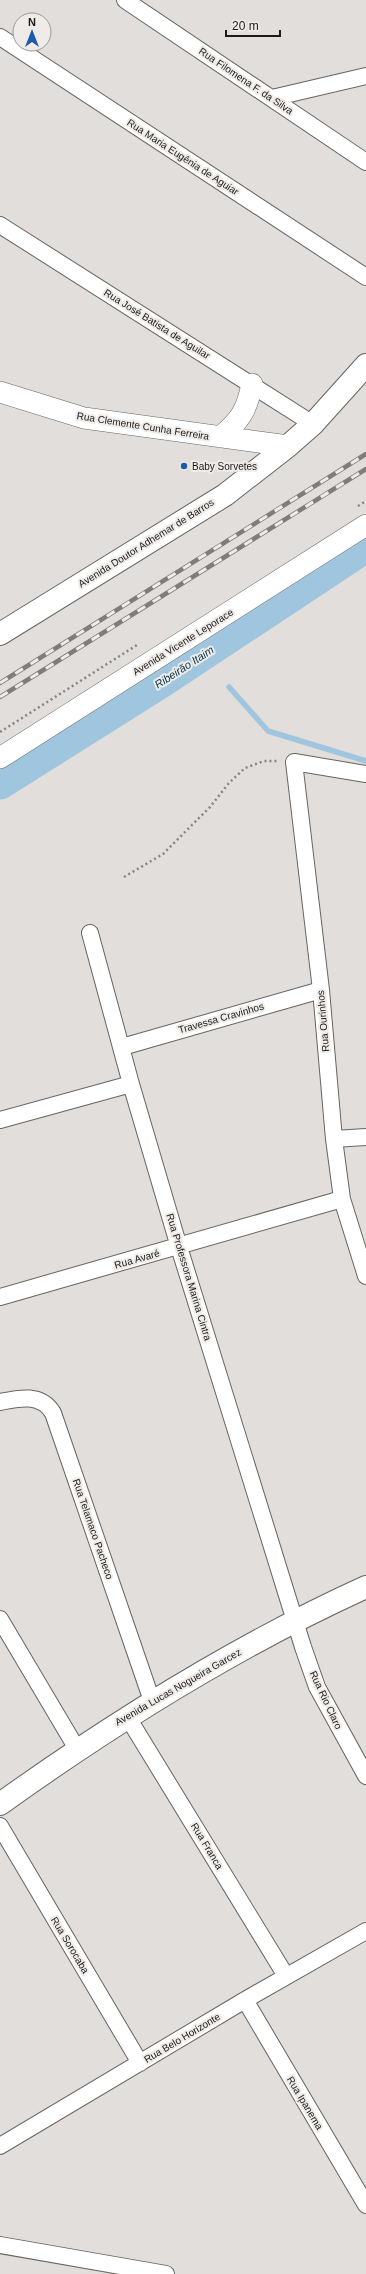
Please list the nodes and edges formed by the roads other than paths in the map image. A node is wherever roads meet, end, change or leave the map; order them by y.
1 (126, 0) edge
2 (0, 37) edge
3 (366, 76) edge
4 (272, 98) junction
5 (366, 162) edge
6 (0, 225) edge
7 (366, 277) edge
8 (366, 365) edge
9 (252, 384) junction
10 (0, 392) edge
11 (313, 424) junction
12 (220, 437) junction
13 (288, 446) junction
14 (366, 526) edge
15 (0, 634) edge
16 (0, 758) edge
17 (366, 774) edge
18 (90, 933) dead end
19 (321, 990) junction
20 (122, 1047) junction
21 (131, 1084) junction
22 (0, 1120) edge
23 (366, 1137) edge
24 (334, 1139) junction
25 (342, 1199) junction
26 (179, 1247) junction
27 (366, 1276) edge
28 (0, 1297) edge
29 (0, 1402) edge
30 (366, 1587) edge
31 (0, 1619) edge
32 (294, 1620) junction
33 (152, 1701) junction
34 (127, 1716) junction
35 (77, 1749) junction
36 (366, 1776) edge
37 (0, 1804) edge
38 (0, 1826) edge
39 (366, 1931) edge
40 (286, 1976) junction
41 (245, 2000) junction
42 (140, 2063) junction
43 (0, 2146) edge
44 (366, 2205) edge
45 (0, 2244) edge
46 (157, 2273) edge

1 - 4 street, Rua Filomena F. da Silva
2 - 7 street, Rua Maria Eugênia de Aguiar
3 - 4 street
4 - 5 street, Rua Filomena F. da Silva
6 - 9 street, Rua José Batista de Aguilar
8 - 11 main road, Avenida Doutor Adhemar de Barros
9 - 11 street, Rua José Batista de Aguilar
9 - 12 street
10 - 12 street, Rua Clemente Cunha Ferreira
11 - 13 main road, Avenida Doutor Adhemar de Barros
12 - 13 street, Rua Clemente Cunha Ferreira
13 - 15 main road, Avenida Doutor Adhemar de Barros
14 - 16 street, Avenida Vicente Leporace
17 - 19 street, Rua Ourinhos
18 - 20 street, Rua Professora Marina Cintra
19 - 20 street, Travessa Cravinhos
19 - 24 street, Rua Ourinhos
20 - 21 street, Rua Professora Marina Cintra
21 - 22 street
21 - 26 street, Rua Professora Marina Cintra
23 - 24 street
24 - 25 street, Rua Ourinhos
25 - 26 street, Rua Avaré
25 - 27 street, Rua Ourinhos
26 - 28 street, Rua Avaré
26 - 32 street, Rua Professora Marina Cintra
29 - 33 street, Rua Telamaco Pacheco
30 - 32 main road, Avenida Lucas Nogueira Garcez
31 - 35 street
32 - 33 main road, Avenida Lucas Nogueira Garcez
32 - 36 street, Rua Rio Claro
33 - 34 main road, Avenida Lucas Nogueira Garcez
34 - 35 main road, Avenida Lucas Nogueira Garcez
34 - 40 street, Rua Franca
35 - 37 main road, Avenida Lucas Nogueira Garcez
38 - 42 street, Rua Sorocaba
39 - 40 street, Rua Belo Horizonte
40 - 41 street, Rua Belo Horizonte
41 - 42 street, Rua Belo Horizonte
41 - 44 street, Rua Ipanema
42 - 43 street, Rua Belo Horizonte
45 - 46 street

